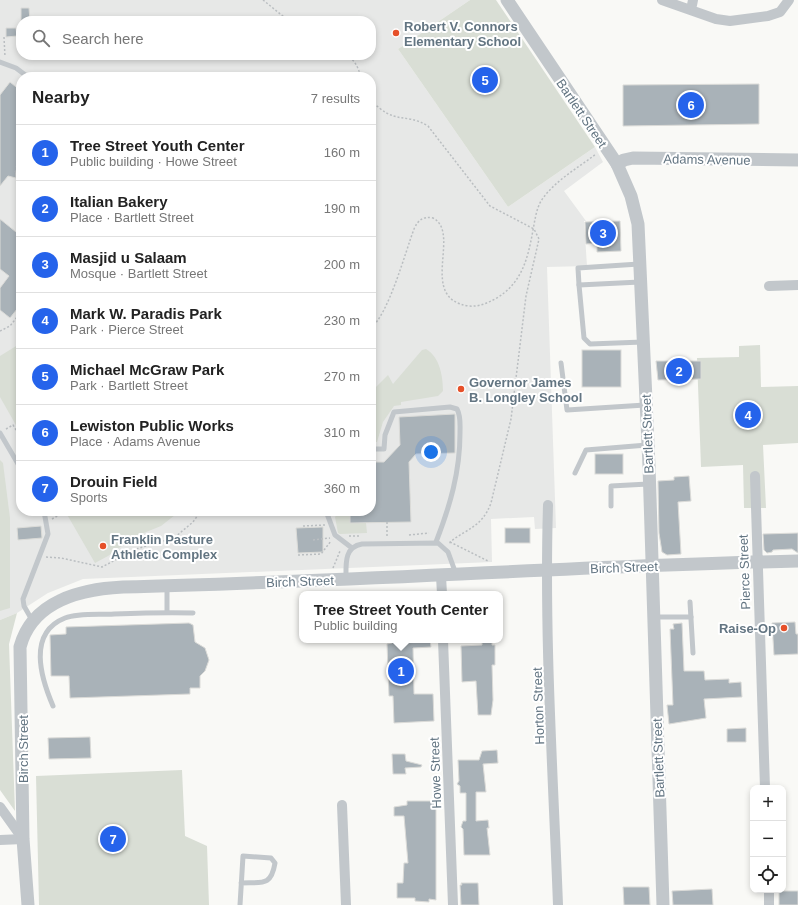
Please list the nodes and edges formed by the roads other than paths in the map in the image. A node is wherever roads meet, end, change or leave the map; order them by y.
1 (507, 0) edge
2 (662, 0) edge
3 (789, 0) edge
4 (0, 62) edge
5 (21, 72) edge
6 (798, 160) edge
7 (617, 164) junction
8 (640, 264) junction
9 (641, 282) junction
10 (579, 285) junction
11 (798, 285) edge
12 (769, 286) dead end
13 (643, 342) junction
14 (561, 363) dead end
15 (646, 405) junction
16 (0, 433) edge
17 (648, 445) junction
18 (376, 449) edge
19 (16, 460) edge
20 (575, 473) dead end
21 (755, 476) dead end
22 (649, 484) junction
23 (548, 505) dead end
24 (611, 506) dead end
25 (45, 516) edge
26 (328, 516) edge
27 (436, 542) junction
28 (352, 548) junction
29 (798, 561) edge
30 (757, 562) junction
31 (651, 566) junction
32 (546, 570) junction
33 (456, 575) junction
34 (441, 576) junction
35 (346, 580) junction
36 (167, 586) junction
37 (442, 591) edge
38 (690, 602) dead end
39 (167, 612) junction
40 (193, 613) dead end
41 (653, 617) junction
42 (691, 617) junction
43 (33, 621) junction
44 (443, 643) edge
45 (694, 653) dead end
46 (53, 706) dead end
47 (765, 785) edge
48 (342, 806) dead end
49 (0, 807) edge
50 (23, 839) junction
51 (0, 840) edge
52 (241, 883) junction
53 (769, 893) edge
54 (28, 905) edge
55 (240, 905) edge
56 (346, 905) edge
57 (453, 905) edge
58 (558, 905) edge
59 (663, 905) edge
60 (769, 905) edge

1 - 7 street, Bartlett Street
2 - 3 street
4 - 5 lane
6 - 7 street, Adams Avenue
7 - 8 street, Bartlett Street
8 - 9 street, Bartlett Street
8 - 10 lane
9 - 10 lane
9 - 13 street, Bartlett Street
10 - 13 lane
11 - 12 street
13 - 15 street, Bartlett Street
14 - 15 lane
15 - 17 street, Bartlett Street
16 - 19 lane
17 - 20 lane
17 - 22 street, Bartlett Street
18 - 27 lane
21 - 30 street, Pierce Street
22 - 24 lane
22 - 31 street, Bartlett Street
23 - 32 street, Horton Street
25 - 43 lane
26 - 28 lane
27 - 28 lane
27 - 33 lane
28 - 35 lane
29 - 30 street, Birch Street
30 - 31 street, Birch Street
30 - 47 street, Pierce Street
31 - 32 street, Birch Street
31 - 41 street, Bartlett Street
32 - 33 street, Birch Street
32 - 58 street, Horton Street
33 - 34 street, Birch Street
34 - 35 street, Birch Street
34 - 37 street
35 - 36 street, Birch Street
36 - 39 lane
36 - 43 street, Birch Street
38 - 42 lane
39 - 40 lane
39 - 46 lane
41 - 42 lane
41 - 59 street, Bartlett Street
42 - 45 lane
43 - 50 street, Birch Street
44 - 57 street, Howe Street
48 - 56 street
49 - 50 street
50 - 51 street
50 - 54 street, Birch Street
52 - 52 lane
52 - 55 lane
53 - 60 street

